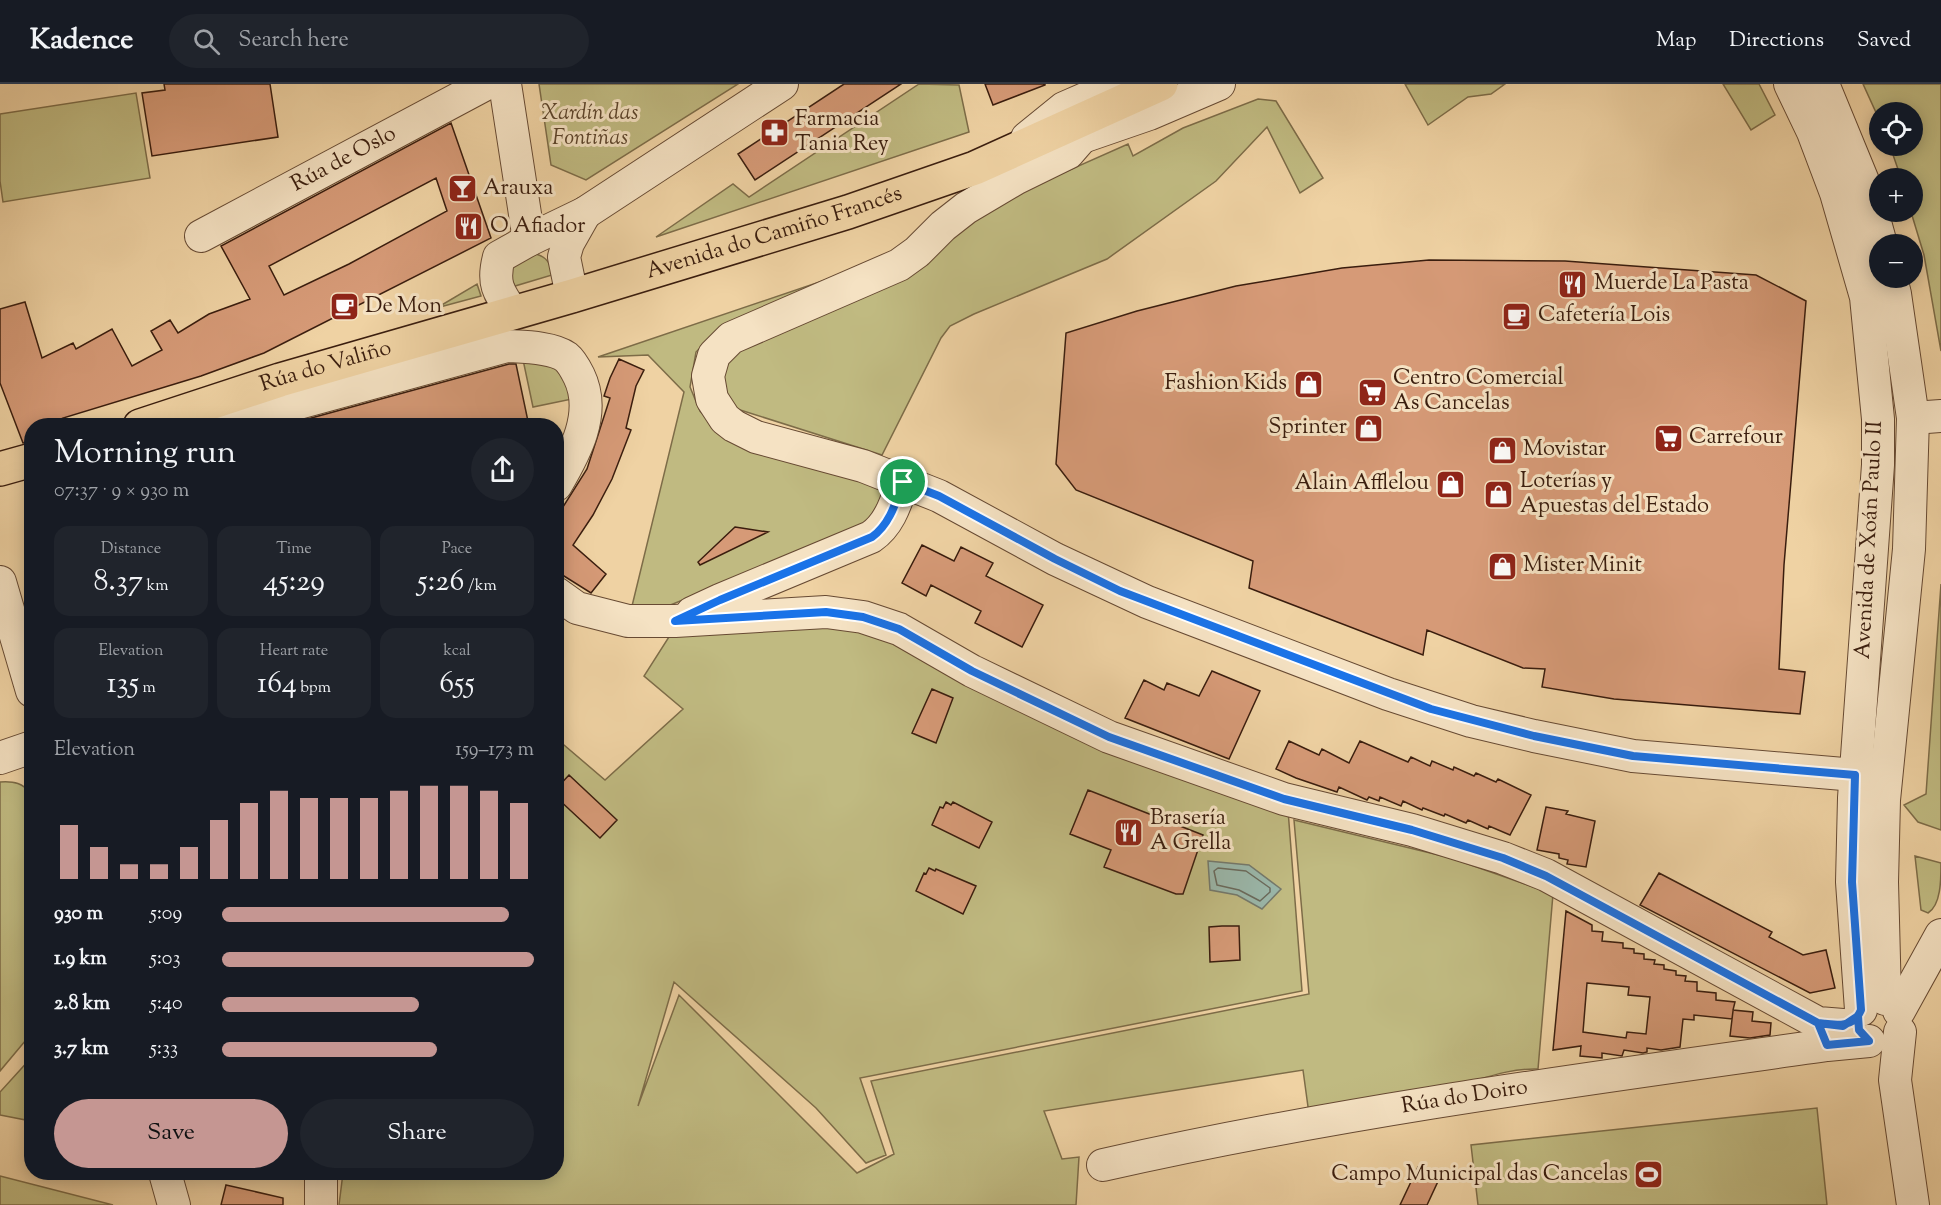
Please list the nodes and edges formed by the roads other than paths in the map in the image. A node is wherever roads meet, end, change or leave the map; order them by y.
1 (486, 84) edge
2 (505, 84) edge
3 (782, 84) edge
4 (1119, 84) edge
5 (1161, 84) edge
6 (1219, 84) edge
7 (1790, 84) edge
8 (1823, 84) edge
9 (1081, 138) junction
10 (1011, 151) junction
11 (975, 168) junction
12 (585, 213) junction
13 (1878, 234) edge
14 (201, 236) dead end
15 (529, 240) junction
16 (564, 256) junction
17 (1894, 288) edge
18 (572, 296) junction
19 (513, 313) junction
20 (1927, 417) edge
21 (171, 418) edge
22 (243, 418) edge
23 (565, 455) edge
24 (24, 462) edge
25 (0, 469) edge
26 (903, 482) junction
27 (0, 582) edge
28 (564, 599) edge
29 (675, 621) junction
30 (24, 664) edge
31 (24, 750) edge
32 (0, 758) edge
33 (1855, 775) junction
34 (1934, 948) edge
35 (1866, 1022) junction
36 (1103, 1165) dead end
37 (167, 1180) edge
38 (321, 1180) edge
39 (174, 1205) edge
40 (321, 1205) edge
41 (1913, 1205) edge

1 - 14 street, Rúa de Oslo
2 - 15 street
3 - 12 street
4 - 10 street, Avenida do Camiño Francés
5 - 10 main road, Avenida do Camiño Francés
6 - 9 street, Avenida do Camiño Francés
7 - 33 street, Avenida de Xoán Paulo II
8 - 13 street
9 - 11 street, Avenida do Camiño Francés
9 - 26 street
10 - 11 main road, Avenida do Camiño Francés
11 - 18 main road, Avenida do Camiño Francés
12 - 15 street
12 - 16 street
15 - 16 street
15 - 19 street
16 - 18 street
17 - 20 street, Avenida de Xoán Paulo II
18 - 19 main road, Rúa do Valiño
19 - 21 main road, Rúa do Valiño
20 - 35 street, Avenida de Xoán Paulo II
22 - 23 street, Rúa do Valiño
24 - 25 main road
26 - 29 street
26 - 33 street
27 - 30 street
28 - 29 street
29 - 35 street
31 - 32 street
33 - 35 street, Avenida de Xoán Paulo II
34 - 35 street
35 - 36 street, Rúa do Doiro
35 - 41 street
37 - 39 street
38 - 40 street

